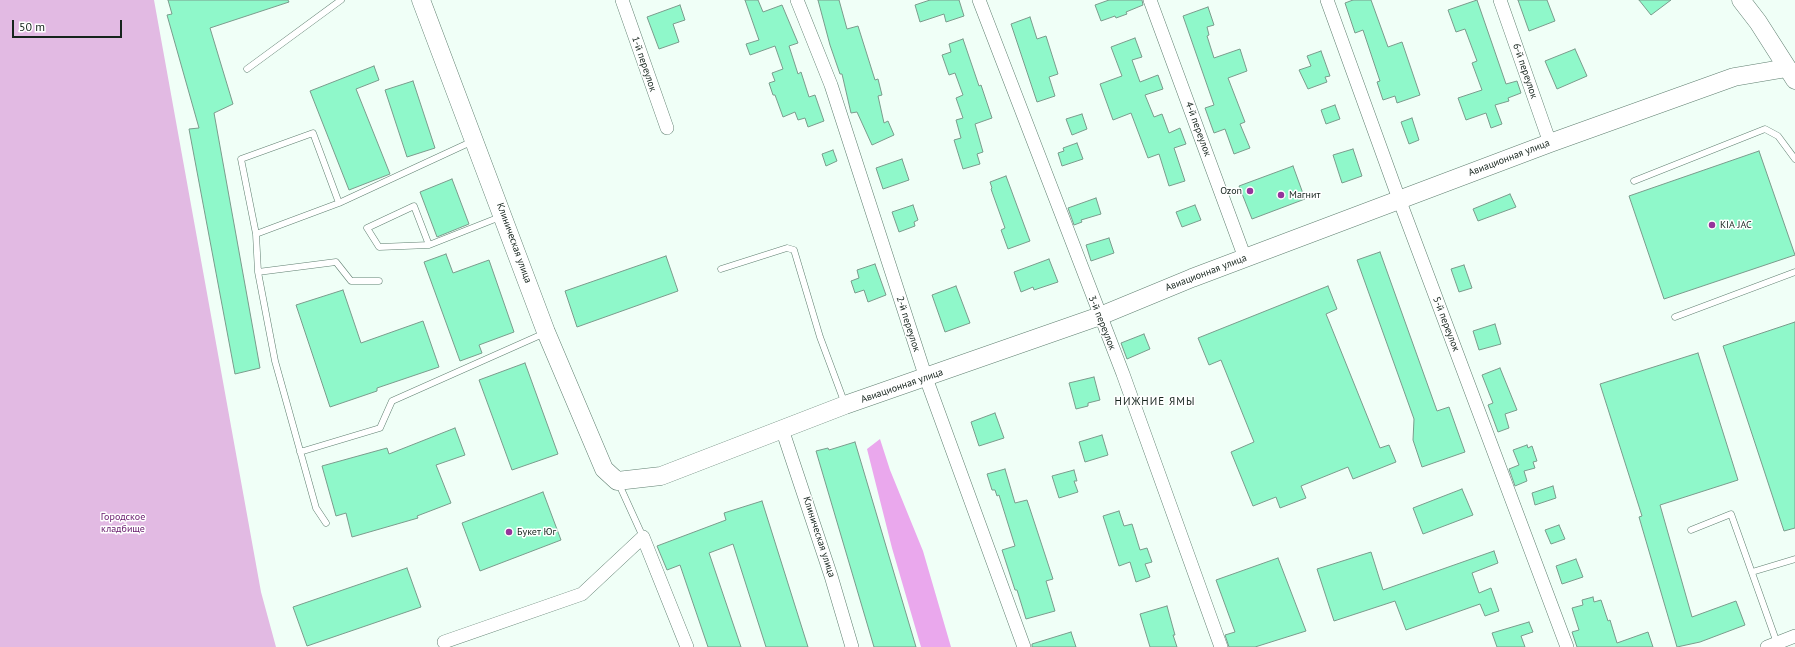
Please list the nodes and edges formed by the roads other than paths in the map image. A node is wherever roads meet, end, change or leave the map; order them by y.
1 (341, 0) edge
2 (421, 0) edge
3 (622, 0) edge
4 (797, 0) edge
5 (980, 0) edge
6 (1150, 0) edge
7 (1327, 0) edge
8 (1500, 0) edge
9 (1741, 0) edge
10 (247, 69) dead end
11 (1792, 70) edge
12 (667, 128) dead end
13 (475, 140) junction
14 (1550, 143) junction
15 (1795, 159) edge
16 (1634, 181) dead end
17 (1399, 199) junction
18 (339, 203) junction
19 (503, 215) junction
20 (256, 234) junction
21 (429, 245) junction
22 (1245, 258) junction
23 (721, 269) dead end
24 (258, 272) junction
25 (1795, 272) edge
26 (379, 281) dead end
27 (1100, 316) junction
28 (1675, 317) dead end
29 (546, 332) junction
30 (926, 378) junction
31 (845, 405) junction
32 (782, 429) junction
33 (300, 452) junction
34 (617, 481) junction
35 (326, 524) dead end
36 (1691, 530) dead end
37 (643, 537) junction
38 (1795, 559) edge
39 (1752, 572) junction
40 (1795, 636) edge
41 (444, 642) dead end
42 (1772, 645) edge
43 (687, 647) edge
44 (852, 647) edge
45 (1024, 647) edge
46 (1221, 647) edge
47 (1567, 647) edge

1 - 10 lane
2 - 13 main road, Клиническая улица
3 - 12 street, 1-й переулок
4 - 30 street, 2-й переулок
5 - 27 street, 3-й переулок
6 - 22 street, 4-й переулок
7 - 17 street, 5-й переулок
8 - 14 street, 6-й переулок
9 - 11 main road
11 - 14 main road, Авиационная улица
13 - 18 lane
13 - 19 main road, Клиническая улица
14 - 17 main road, Авиационная улица
15 - 16 lane
17 - 22 main road, Авиационная улица
17 - 47 street, 5-й переулок
18 - 20 lane
18 - 20 lane
19 - 21 lane
19 - 29 main road, Клиническая улица
20 - 24 lane
21 - 21 lane
22 - 27 main road, Авиационная улица
23 - 31 lane
24 - 26 lane
24 - 33 lane
25 - 28 lane
27 - 30 main road, Авиационная улица
27 - 46 street, 3-й переулок
29 - 33 lane
29 - 34 main road, Клиническая улица
30 - 31 main road, Авиационная улица
30 - 45 street, 2-й переулок
31 - 32 main road, Авиационная улица
32 - 34 main road, Авиационная улица
32 - 44 street, Клиническая улица
33 - 35 lane
34 - 37 lane
36 - 39 lane
37 - 41 street
37 - 43 street
38 - 39 lane
39 - 42 lane
40 - 42 street

